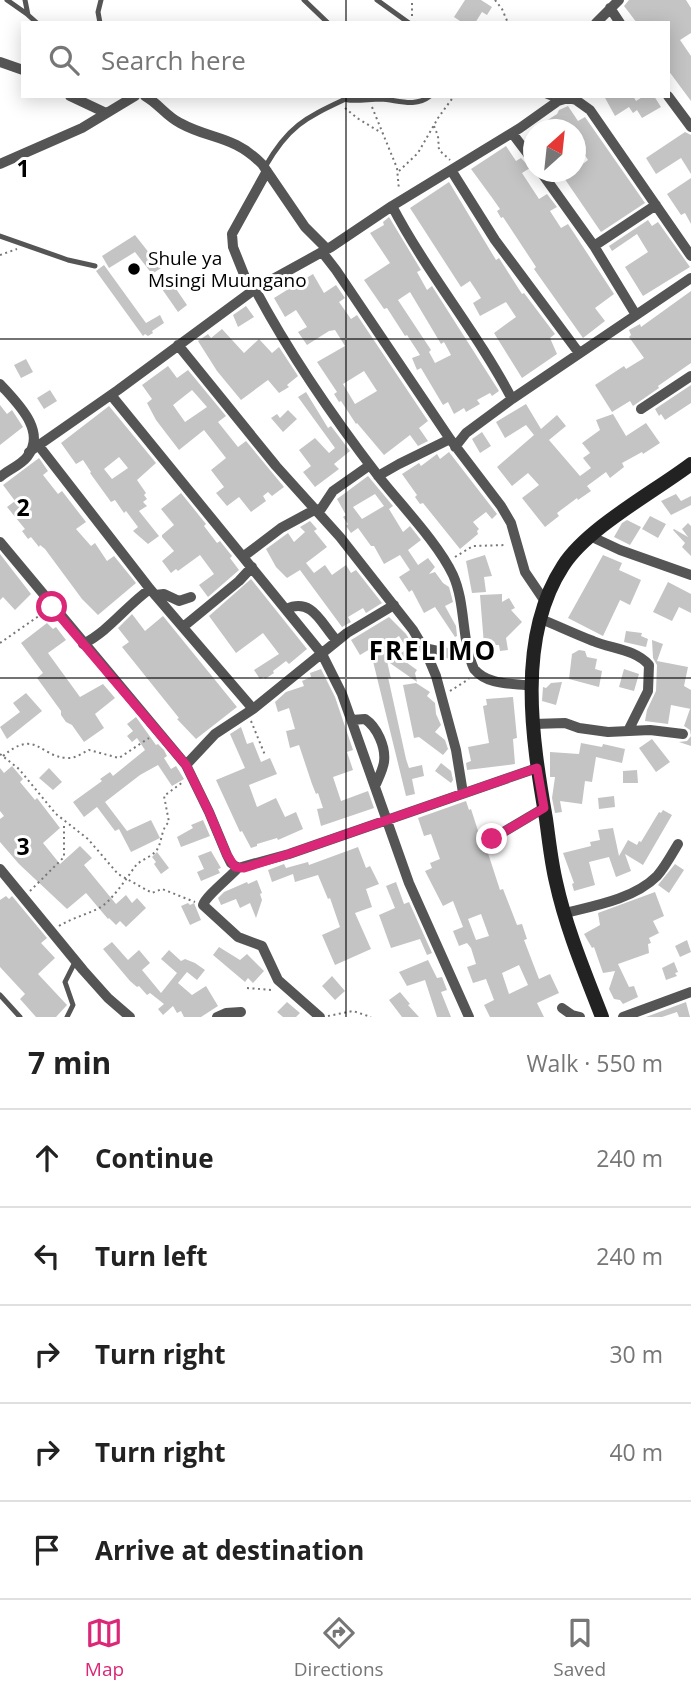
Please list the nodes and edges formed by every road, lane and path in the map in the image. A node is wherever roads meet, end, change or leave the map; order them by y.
1 (7, 0) edge
2 (25, 0) edge
3 (102, 0) edge
4 (304, 0) edge
5 (377, 0) edge
6 (412, 0) edge
7 (495, 0) edge
8 (619, 0) edge
9 (610, 8) junction
10 (29, 16) junction
11 (35, 21) edge
12 (100, 21) edge
13 (326, 21) edge
14 (407, 21) edge
15 (410, 21) edge
16 (507, 21) edge
17 (598, 21) edge
18 (619, 21) edge
19 (0, 62) edge
20 (21, 69) edge
21 (73, 98) edge
22 (130, 98) edge
23 (148, 98) edge
24 (346, 98) edge
25 (355, 98) edge
26 (426, 98) edge
27 (453, 98) edge
28 (550, 98) edge
29 (669, 98) edge
30 (368, 100) junction
31 (339, 103) junction
32 (546, 109) junction
33 (106, 113) junction
34 (434, 125) junction
35 (691, 127) edge
36 (381, 133) junction
37 (512, 133) junction
38 (523, 148) edge
39 (0, 164) edge
40 (266, 169) junction
41 (453, 169) junction
42 (398, 171) junction
43 (548, 182) edge
44 (394, 205) junction
45 (656, 205) junction
46 (0, 236) edge
47 (23, 245) junction
48 (594, 246) junction
49 (325, 250) junction
50 (0, 255) edge
51 (691, 256) edge
52 (95, 267) dead end
53 (691, 278) edge
54 (253, 291) junction
55 (636, 315) junction
56 (178, 345) junction
57 (579, 353) junction
58 (691, 376) edge
59 (0, 384) edge
60 (111, 395) junction
61 (512, 399) junction
62 (641, 409) dead end
63 (452, 443) junction
64 (34, 449) junction
65 (691, 464) edge
66 (370, 465) junction
67 (378, 476) junction
68 (0, 477) edge
69 (317, 510) junction
70 (590, 536) junction
71 (0, 542) edge
72 (517, 545) junction
73 (244, 556) junction
74 (446, 564) junction
75 (252, 567) junction
76 (691, 575) edge
77 (152, 592) junction
78 (191, 597) dead end
79 (546, 603) junction
80 (394, 605) junction
81 (52, 607) junction
82 (286, 609) junction
83 (541, 619) junction
84 (183, 627) junction
85 (337, 641) junction
86 (0, 643) edge
87 (83, 644) junction
88 (424, 648) junction
89 (322, 654) junction
90 (470, 658) junction
91 (481, 676) junction
92 (533, 686) junction
93 (442, 698) junction
94 (250, 711) junction
95 (352, 720) junction
96 (534, 724) junction
97 (158, 730) junction
98 (628, 731) junction
99 (683, 734) dead end
100 (1, 755) edge
101 (265, 755) dead end
102 (186, 765) junction
103 (537, 768) junction
104 (192, 777) junction
105 (376, 784) junction
106 (463, 793) junction
107 (544, 808) junction
108 (388, 818) junction
109 (64, 822) junction
110 (485, 843) dead end
111 (678, 844) dead end
112 (238, 868) junction
113 (0, 869) edge
114 (127, 880) junction
115 (24, 897) junction
116 (203, 904) junction
117 (565, 913) junction
118 (52, 930) junction
119 (76, 960) junction
120 (247, 988) dead end
121 (288, 989) junction
122 (691, 992) edge
123 (0, 995) edge
124 (562, 1008) dead end
125 (241, 1012) dead end
126 (20, 1017) edge
127 (67, 1017) edge
128 (130, 1017) edge
129 (217, 1017) edge
130 (323, 1017) edge
131 (370, 1017) edge
132 (469, 1017) edge
133 (580, 1017) edge
134 (602, 1017) edge
135 (623, 1017) edge

1 - 10 lane
2 - 10 lane
3 - 12 lane
4 - 13 lane
5 - 14 lane
6 - 15 path
7 - 16 path
8 - 9 street
9 - 17 street
9 - 18 street
10 - 11 lane
19 - 20 street
21 - 33 street
22 - 33 street
23 - 40 street
24 - 31 lane
25 - 30 lane
26 - 30 lane
27 - 34 path
28 - 32 street
29 - 35 street
30 - 36 path
31 - 36 path
31 - 40 lane
32 - 37 street
32 - 45 street
33 - 39 street
34 - 41 path
34 - 42 path
36 - 42 path
37 - 38 street
37 - 41 street
40 - 49 street
40 - 54 street
41 - 44 street
41 - 57 street
42 - 44 path
43 - 48 street
44 - 49 street
44 - 61 street
45 - 48 street
45 - 51 street
46 - 47 lane
47 - 50 path
47 - 52 lane
48 - 55 street
49 - 54 street
49 - 63 street
53 - 55 street
54 - 56 street
54 - 66 street
55 - 57 street
56 - 60 street
56 - 69 street
57 - 61 street
58 - 62 street
59 - 64 street
60 - 64 street
60 - 73 street
61 - 63 street
63 - 67 street
63 - 72 street
64 - 68 street
64 - 77 street
65 - 70 street
66 - 67 street
66 - 69 street
67 - 74 street
69 - 73 street
69 - 80 street
70 - 76 street
70 - 79 street
71 - 81 street
72 - 74 path
72 - 79 street
73 - 75 street
74 - 90 street
75 - 82 street
75 - 84 street
77 - 78 street
77 - 84 street
77 - 87 street
79 - 83 street
80 - 85 street
80 - 88 street
81 - 86 path
81 - 87 street
82 - 85 street
82 - 89 street
83 - 92 street
83 - 98 street
84 - 94 street
85 - 89 street
87 - 97 street
88 - 90 street
88 - 93 street
89 - 94 street
89 - 95 street
90 - 91 street
91 - 92 street
91 - 93 path
92 - 96 street
93 - 106 street
94 - 101 path
94 - 102 street
95 - 105 street
95 - 105 street
96 - 98 street
96 - 103 street
97 - 100 path
97 - 102 street
98 - 99 street
100 - 109 path
102 - 104 street
103 - 106 street
103 - 107 street
104 - 112 street
104 - 114 path
105 - 108 street
106 - 108 street
107 - 110 street
107 - 117 street
108 - 112 street
108 - 132 street
109 - 114 path
109 - 115 path
111 - 117 street
112 - 116 street
113 - 115 street
114 - 116 path
114 - 118 path
115 - 118 street
116 - 121 street
117 - 134 street
118 - 119 street
119 - 127 lane
119 - 128 street
120 - 121 path
121 - 130 street
122 - 135 street
123 - 126 lane
124 - 133 street
125 - 129 street
130 - 131 path

